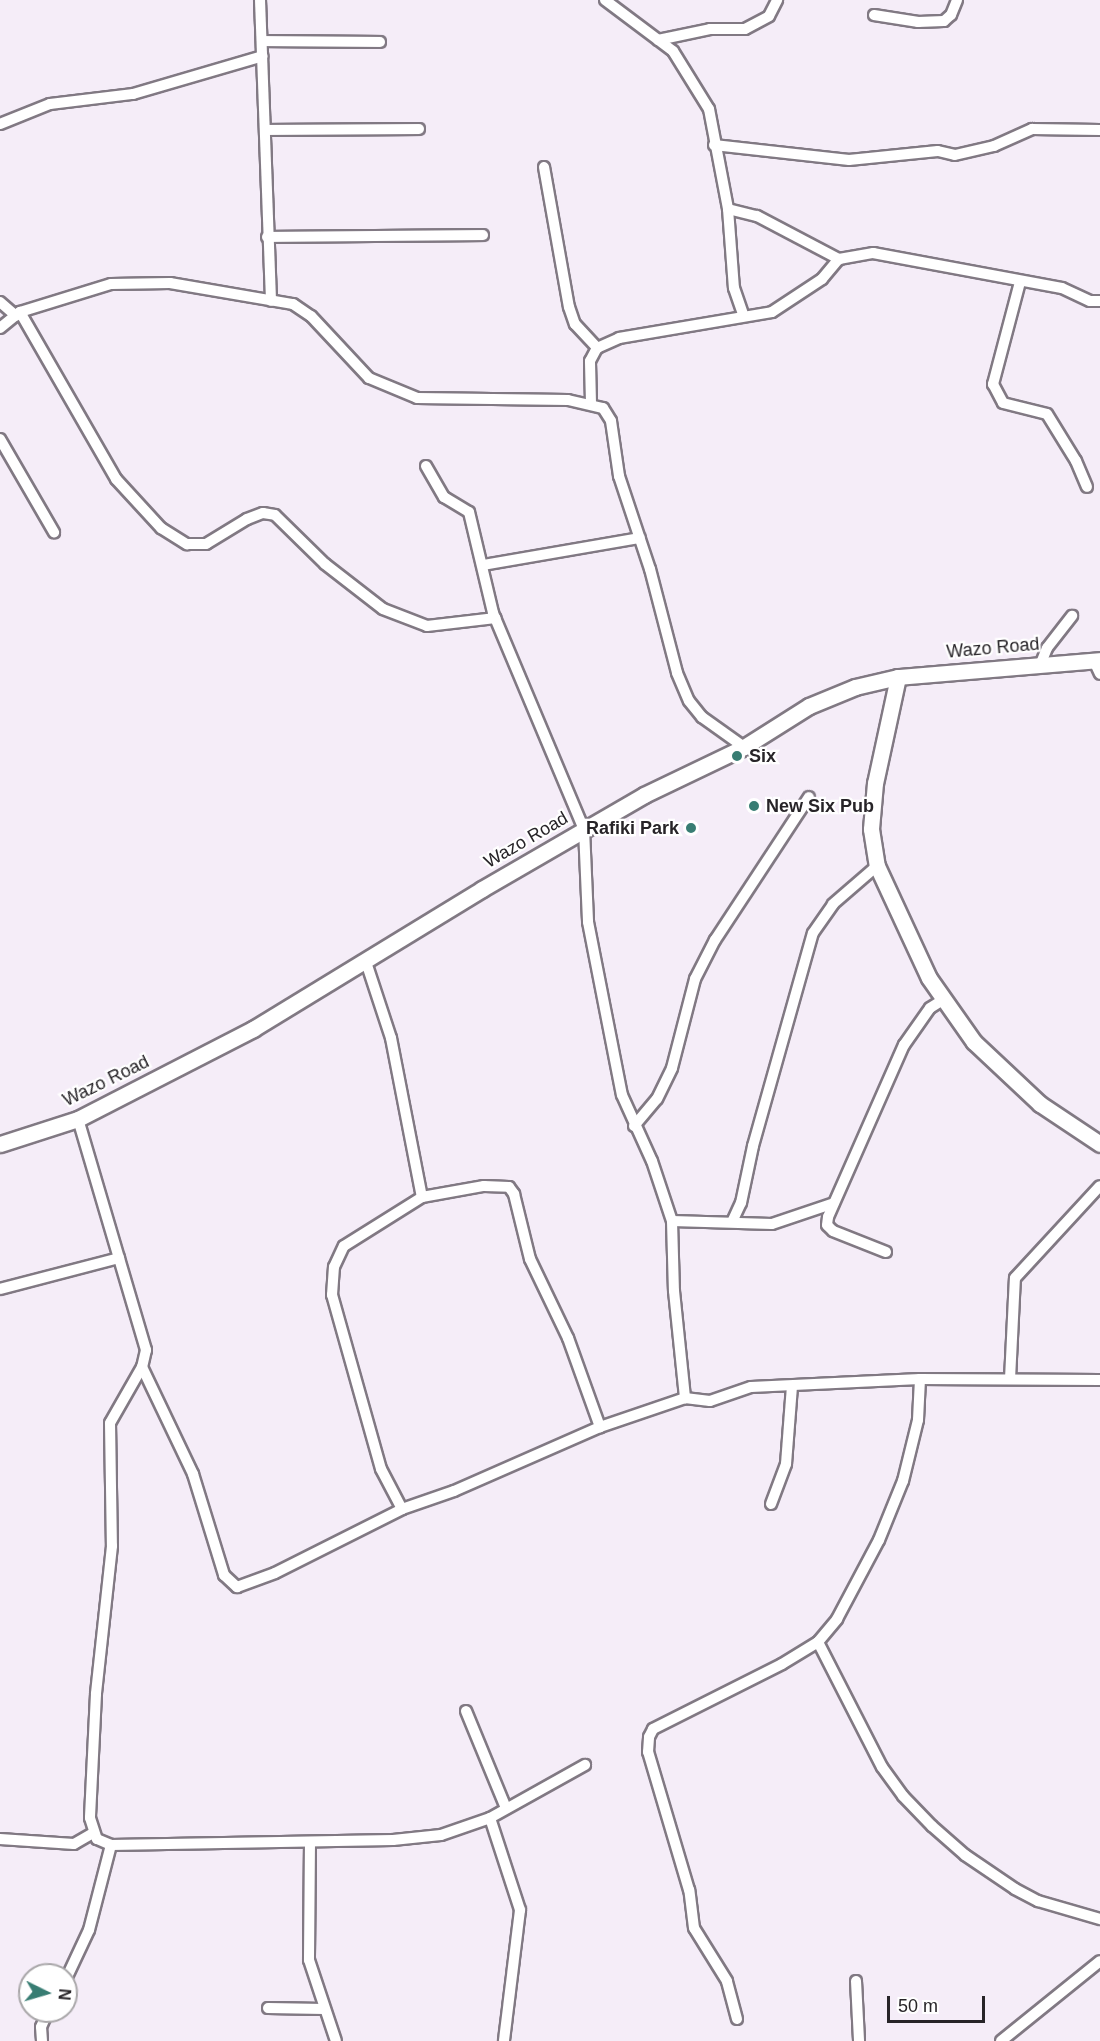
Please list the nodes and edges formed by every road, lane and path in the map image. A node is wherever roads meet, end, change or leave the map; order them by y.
1 (260, 0) edge
2 (605, 0) edge
3 (777, 0) edge
4 (957, 0) edge
5 (874, 15) dead end
6 (658, 40) junction
7 (262, 41) junction
8 (380, 42) dead end
9 (263, 56) junction
10 (0, 124) edge
11 (419, 129) dead end
12 (266, 130) junction
13 (1100, 130) edge
14 (714, 145) junction
15 (544, 167) dead end
16 (728, 208) junction
17 (483, 235) dead end
18 (267, 237) junction
19 (839, 259) junction
20 (1020, 282) junction
21 (271, 301) junction
22 (1100, 301) edge
23 (0, 302) edge
24 (18, 314) junction
25 (743, 314) junction
26 (0, 328) edge
27 (597, 348) junction
28 (591, 403) junction
29 (0, 439) edge
30 (426, 466) dead end
31 (1087, 487) dead end
32 (54, 532) dead end
33 (640, 538) junction
34 (483, 565) junction
35 (1072, 616) dead end
36 (495, 618) junction
37 (1041, 663) junction
38 (1098, 665) edge
39 (898, 677) junction
40 (744, 747) junction
41 (809, 797) dead end
42 (584, 829) junction
43 (878, 866) junction
44 (366, 962) junction
45 (943, 1000) junction
46 (78, 1119) junction
47 (634, 1126) junction
48 (0, 1144) edge
49 (1100, 1144) edge
50 (1100, 1186) edge
51 (422, 1197) junction
52 (834, 1203) junction
53 (672, 1221) junction
54 (732, 1222) junction
55 (886, 1252) dead end
56 (119, 1258) junction
57 (0, 1288) edge
58 (142, 1367) junction
59 (920, 1379) junction
60 (1010, 1379) junction
61 (1100, 1380) edge
62 (792, 1386) junction
63 (685, 1398) junction
64 (600, 1427) junction
65 (771, 1504) dead end
66 (402, 1509) junction
67 (818, 1642) junction
68 (466, 1711) dead end
69 (585, 1765) dead end
70 (506, 1808) junction
71 (490, 1818) junction
72 (93, 1833) junction
73 (0, 1839) edge
74 (310, 1842) junction
75 (111, 1845) junction
76 (1100, 1920) edge
77 (1100, 1961) edge
78 (74, 1963) edge
79 (856, 1981) dead end
80 (268, 2008) dead end
81 (324, 2010) junction
82 (737, 2019) dead end
83 (43, 2023) edge
84 (42, 2041) edge
85 (336, 2041) edge
86 (504, 2041) edge
87 (859, 2041) edge
88 (1001, 2041) edge

1 - 7 street
2 - 6 street
3 - 6 street
4 - 5 street
6 - 14 street
7 - 8 street
7 - 9 street
9 - 10 street
9 - 12 street
11 - 12 street
12 - 18 street
13 - 14 street
14 - 16 street
15 - 27 street
16 - 19 street
16 - 25 street
17 - 18 street
18 - 21 street
19 - 20 street
19 - 25 street
20 - 22 street
20 - 31 street
21 - 24 street
21 - 28 street
23 - 24 street
24 - 26 street
24 - 36 street
25 - 27 street
27 - 28 street
28 - 33 street
29 - 32 street
30 - 34 street
33 - 34 street
33 - 40 street
34 - 36 street
35 - 37 street
36 - 42 street
37 - 38 main road, Wazo Road
37 - 39 main road, Wazo Road
39 - 40 main road, Wazo Road
39 - 43 main road
40 - 42 main road, Wazo Road
41 - 47 street
42 - 44 main road, Wazo Road
42 - 47 street
43 - 45 main road
43 - 54 street
44 - 46 main road, Wazo Road
44 - 51 street
45 - 49 main road
45 - 52 street
46 - 48 main road, Wazo Road
46 - 56 street
47 - 53 street
50 - 60 street
51 - 64 street
51 - 66 street
52 - 54 street
52 - 55 street
53 - 54 street
53 - 63 street
56 - 57 street
56 - 58 street
58 - 66 street
58 - 72 street
59 - 60 street
59 - 62 street
59 - 67 street
60 - 61 street
62 - 63 street
62 - 65 street
63 - 64 street
64 - 66 street
67 - 76 street
67 - 82 street
68 - 70 street
69 - 70 street
70 - 71 street
71 - 74 street
71 - 86 street
72 - 73 street
72 - 75 street
74 - 75 street
74 - 81 street
75 - 78 street
77 - 88 street
79 - 87 street
80 - 81 street
81 - 85 street
83 - 84 street

